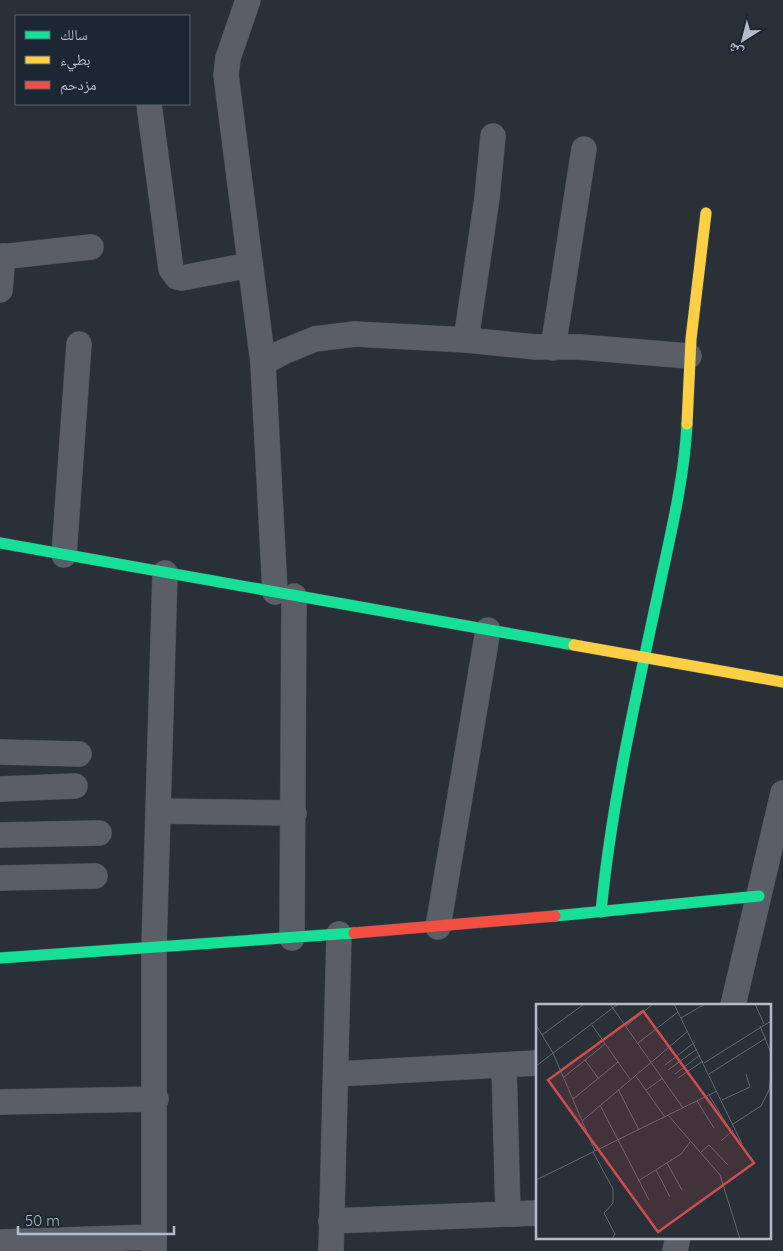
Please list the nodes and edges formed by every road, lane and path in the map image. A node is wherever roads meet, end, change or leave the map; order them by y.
1 (248, 0) edge
2 (149, 105) edge
3 (493, 136) dead end
4 (584, 149) dead end
5 (706, 213) dead end
6 (91, 247) dead end
7 (2, 256) edge
8 (250, 265) junction
9 (0, 290) edge
10 (466, 340) junction
11 (79, 344) dead end
12 (553, 348) junction
13 (689, 356) junction
14 (263, 363) junction
15 (0, 543) edge
16 (64, 555) junction
17 (166, 573) junction
18 (285, 594) junction
19 (488, 630) junction
20 (643, 657) junction
21 (783, 682) edge
22 (0, 752) edge
23 (78, 754) dead end
24 (75, 786) dead end
25 (0, 789) edge
26 (783, 793) edge
27 (159, 811) junction
28 (294, 813) junction
29 (99, 833) dead end
30 (0, 835) edge
31 (95, 876) dead end
32 (0, 878) edge
33 (759, 896) junction
34 (601, 912) junction
35 (438, 927) junction
36 (339, 934) junction
37 (292, 938) junction
38 (154, 948) junction
39 (0, 958) edge
40 (733, 1004) edge
41 (536, 1063) edge
42 (504, 1065) junction
43 (336, 1074) junction
44 (156, 1100) junction
45 (0, 1102) edge
46 (536, 1213) edge
47 (508, 1214) junction
48 (331, 1221) junction
49 (678, 1238) edge
50 (0, 1242) edge
51 (154, 1244) edge
52 (331, 1251) edge
53 (675, 1251) edge

1 - 8 street
2 - 8 street
3 - 10 street
4 - 12 street
5 - 13 street
6 - 7 street
7 - 9 street
8 - 14 street
10 - 12 street
10 - 14 street
11 - 16 street
12 - 13 street
13 - 20 street
14 - 18 street
15 - 16 street
16 - 17 street
17 - 18 street
17 - 27 street
18 - 19 street
18 - 28 street
19 - 20 street
19 - 35 street
20 - 21 street
20 - 34 street
22 - 23 street
24 - 25 street
26 - 33 street
27 - 28 street
27 - 38 street
28 - 37 street
29 - 30 street
31 - 32 street
33 - 34 street
33 - 40 street
34 - 35 street
35 - 36 street
36 - 37 street
36 - 43 street
37 - 38 street
38 - 39 street
38 - 44 street
41 - 42 street
42 - 43 street
42 - 47 street
43 - 48 street
44 - 45 street
44 - 51 street
46 - 47 street
47 - 48 street
48 - 52 street
49 - 53 street
50 - 51 street

